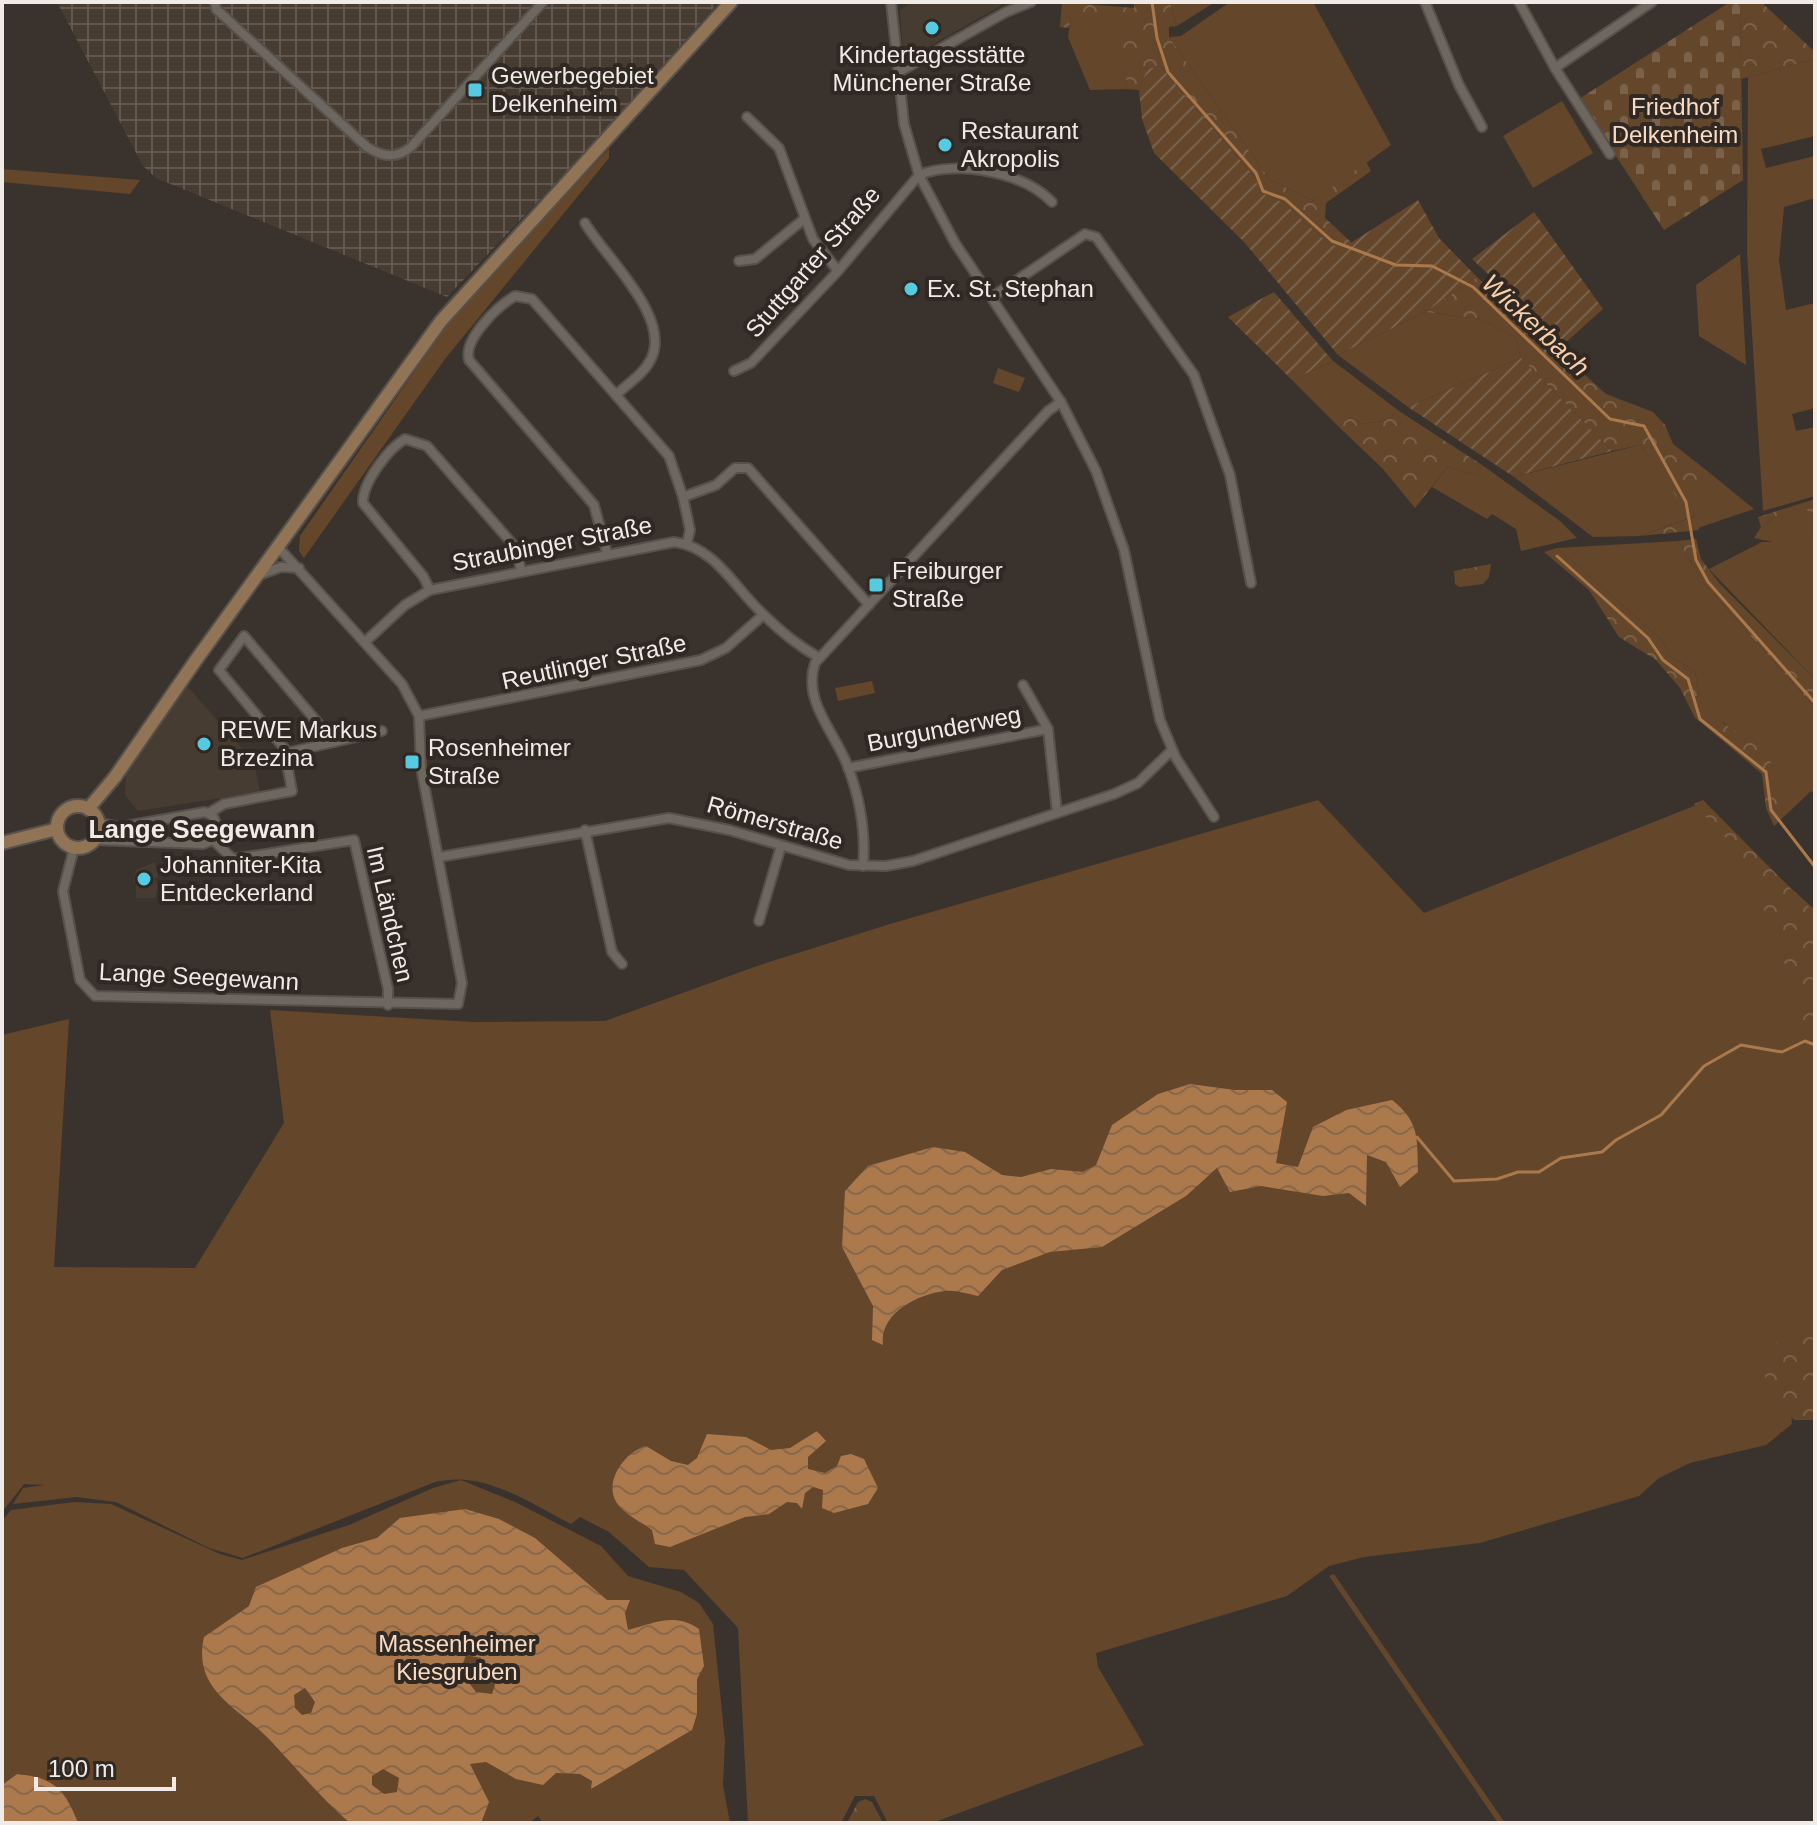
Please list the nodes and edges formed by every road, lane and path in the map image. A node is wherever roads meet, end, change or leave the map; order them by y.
1 (215, 2) edge
2 (543, 2) edge
3 (731, 2) edge
4 (891, 2) edge
5 (1031, 2) edge
6 (1425, 2) edge
7 (1519, 2) edge
8 (1652, 2) edge
9 (1555, 68) junction
10 (897, 73) junction
11 (747, 117) dead end
12 (1482, 127) dead end
13 (1610, 154) dead end
14 (919, 175) junction
15 (1052, 202) dead end
16 (804, 219) junction
17 (585, 223) dead end
18 (739, 261) dead end
19 (838, 271) junction
20 (992, 297) junction
21 (734, 371) dead end
22 (616, 395) junction
23 (1061, 402) junction
24 (683, 497) junction
25 (687, 543) junction
26 (279, 548) junction
27 (607, 553) junction
28 (300, 568) junction
29 (521, 570) junction
30 (259, 575) junction
31 (1251, 583) dead end
32 (430, 590) junction
33 (869, 605) junction
34 (763, 615) junction
35 (365, 642) junction
36 (818, 657) junction
37 (1023, 685) dead end
38 (419, 716) junction
39 (1048, 729) junction
40 (382, 731) dead end
41 (334, 742) junction
42 (1172, 750) junction
43 (286, 753) junction
44 (848, 768) junction
45 (88, 809) junction
46 (1057, 812) junction
47 (209, 813) junction
48 (1214, 817) dead end
49 (99, 823) junction
50 (57, 829) junction
51 (585, 830) junction
52 (94, 840) junction
53 (213, 840) junction
54 (2, 843) edge
55 (781, 846) junction
56 (74, 848) junction
57 (439, 857) junction
58 (863, 866) junction
59 (759, 921) dead end
60 (622, 964) dead end
61 (388, 1005) junction

1 - 2 street
3 - 26 main road
4 - 10 street
5 - 10 street
6 - 12 street
7 - 9 street
8 - 9 street
9 - 13 street
10 - 14 street
11 - 16 street
14 - 15 street
14 - 19 street, Stuttgarter Straße
14 - 20 street
16 - 18 street
16 - 19 street
17 - 22 street
19 - 21 street, Stuttgarter Straße
20 - 23 street
20 - 31 street
22 - 24 street
22 - 27 street
23 - 33 street
23 - 42 street
24 - 25 street
24 - 33 street
25 - 27 street, Straubinger Straße
25 - 34 street, Straubinger Straße
26 - 28 street
26 - 30 main road
27 - 29 street, Straubinger Straße
28 - 30 street
28 - 35 street
29 - 32 street, Straubinger Straße
29 - 32 street
30 - 45 main road
32 - 35 street, Straubinger Straße
33 - 36 street
34 - 36 street, Straubinger Straße
34 - 38 street, Reutlinger Straße
35 - 38 street
36 - 44 street
37 - 39 street
38 - 57 street
39 - 44 street, Burgunderweg
39 - 46 street
40 - 41 street
41 - 43 street
41 - 43 street
42 - 46 street, Römerstraße
42 - 48 street
43 - 47 street
44 - 58 street
45 - 49 main road
45 - 50 main road
46 - 58 street, Römerstraße
47 - 49 street
47 - 53 street
49 - 52 main road
50 - 54 main road
50 - 56 main road
51 - 55 street, Römerstraße
51 - 57 street, Römerstraße
51 - 60 street
52 - 53 street
52 - 56 main road
53 - 61 street, Im Ländchen
55 - 58 street, Römerstraße
55 - 59 street
56 - 61 street, Lange Seegewann
57 - 61 street, Lange Seegewann

